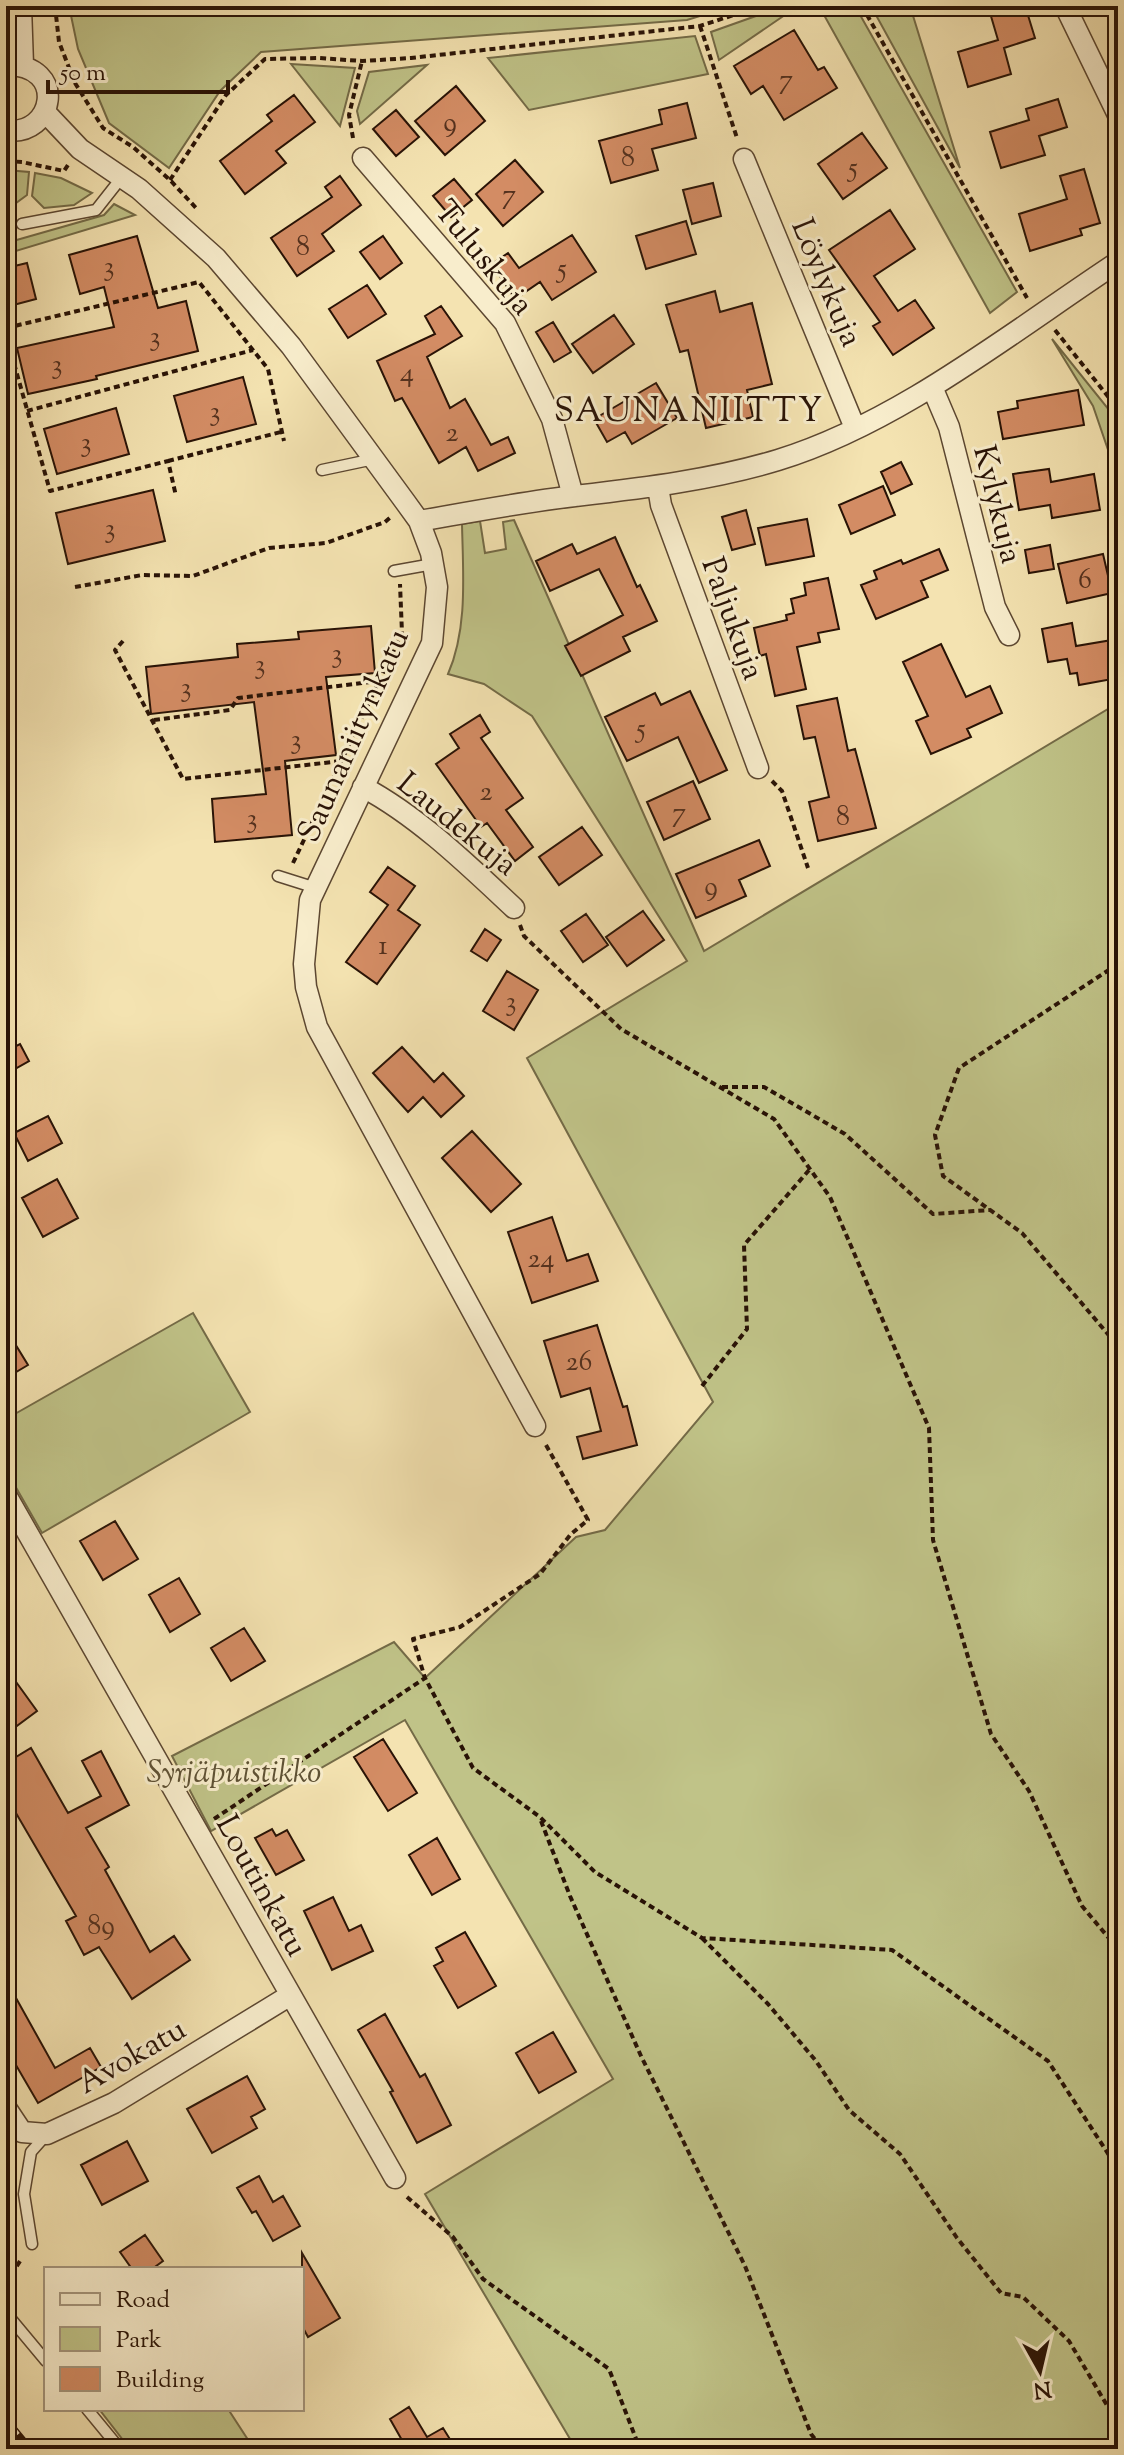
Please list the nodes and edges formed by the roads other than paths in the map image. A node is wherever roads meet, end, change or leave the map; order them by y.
1 (21, 6) edge
2 (1065, 6) edge
3 (14, 65) edge
4 (45, 112) junction
5 (1118, 115) edge
6 (6, 130) edge
7 (363, 158) road end
8 (744, 159) road end
9 (122, 177) junction
10 (22, 224) dead end
11 (1118, 262) edge
12 (932, 387) junction
13 (855, 428) junction
14 (374, 459) junction
15 (322, 470) dead end
16 (658, 487) junction
17 (573, 496) junction
18 (419, 521) junction
19 (433, 564) junction
20 (397, 571) road end
21 (1009, 635) dead end
22 (758, 768) road end
23 (363, 787) junction
24 (282, 877) road end
25 (316, 888) junction
26 (514, 908) road end
27 (535, 1426) road end
28 (6, 1495) edge
29 (289, 1996) junction
30 (6, 2108) edge
31 (47, 2134) junction
32 (395, 2178) road end
33 (32, 2244) road end
34 (6, 2313) edge
35 (44, 2359) edge
36 (89, 2411) edge
37 (120, 2449) edge

1 - 3 street
2 - 5 street
3 - 4 street
4 - 6 street
4 - 9 street, Saunaniitynkatu
7 - 17 street, Tuluskuja
8 - 13 street, Löylykuja
9 - 10 lane
9 - 14 street, Saunaniitynkatu
11 - 12 street
12 - 13 street
12 - 21 street, Kylykuja
13 - 16 street
14 - 15 lane
14 - 18 street, Saunaniitynkatu
16 - 17 street
16 - 22 street, Paljukuja
17 - 18 street
18 - 19 street, Saunaniitynkatu
19 - 20 lane
19 - 23 street, Saunaniitynkatu
23 - 25 street, Saunaniitynkatu
23 - 26 street, Laudekuja
24 - 25 lane
25 - 27 street, Saunaniitynkatu
28 - 29 street, Loutinkatu
29 - 31 street, Avokatu
29 - 32 street, Loutinkatu
30 - 31 street
31 - 33 lane
34 - 35 lane
36 - 37 lane

